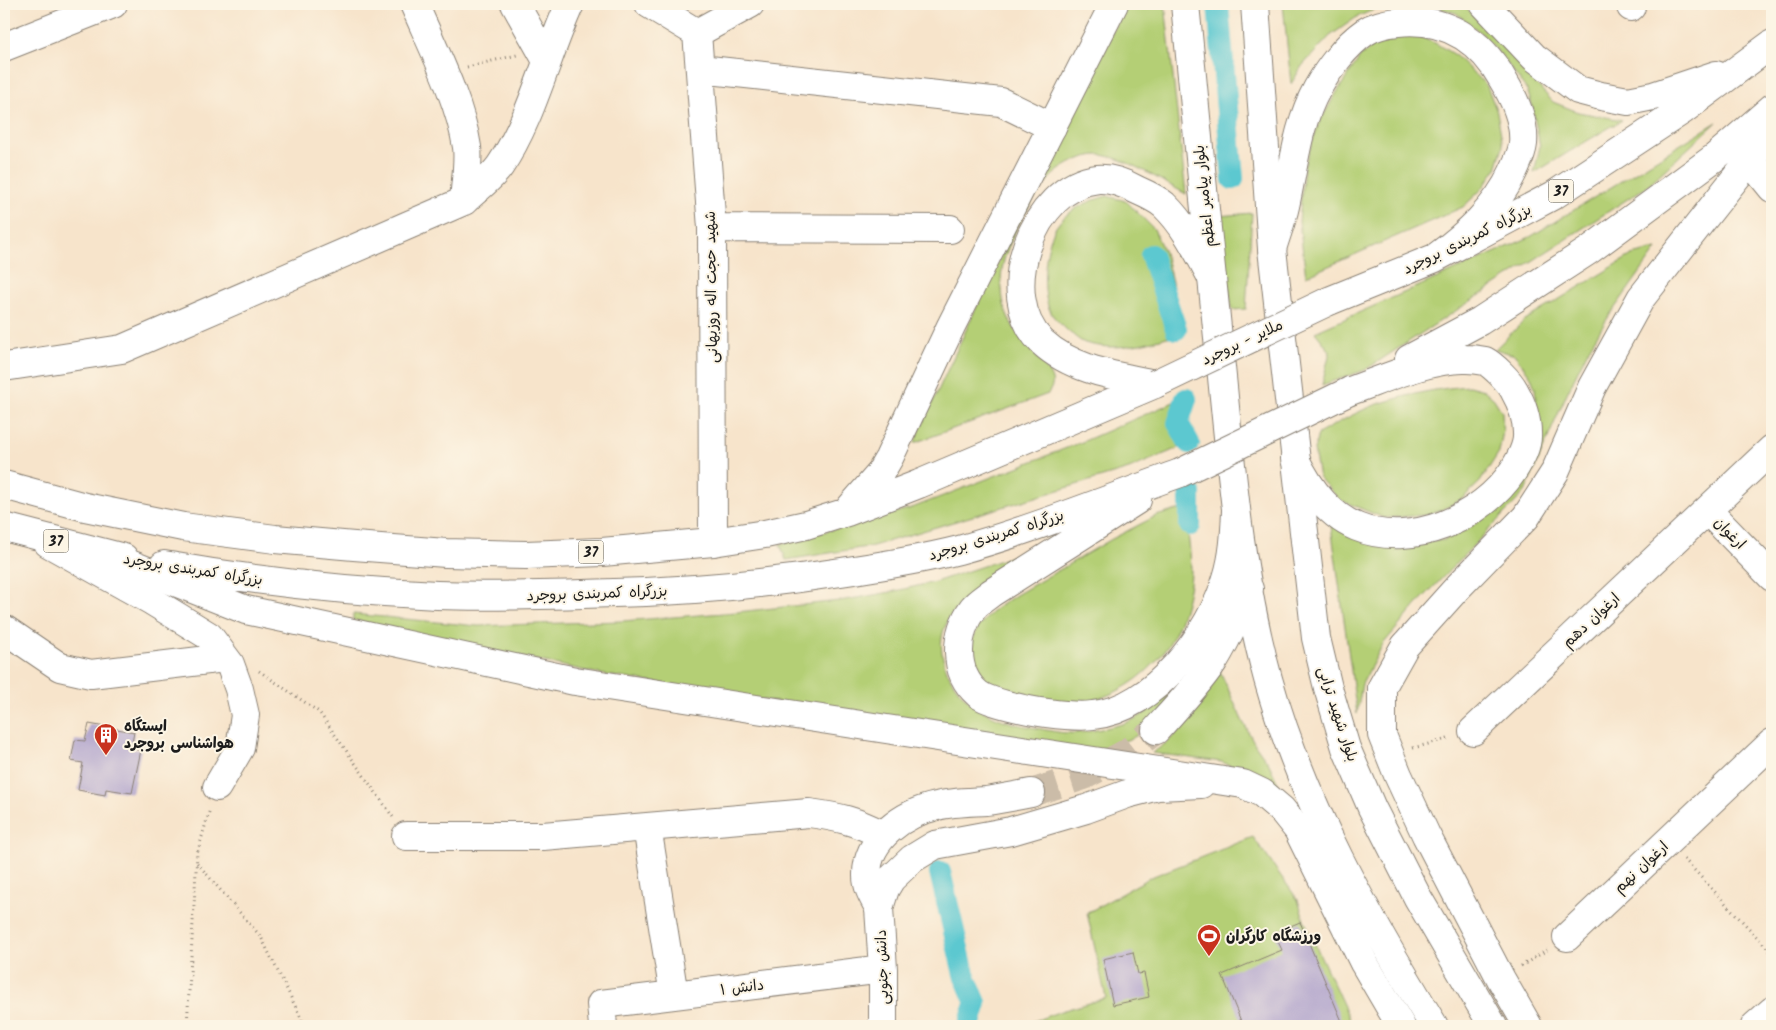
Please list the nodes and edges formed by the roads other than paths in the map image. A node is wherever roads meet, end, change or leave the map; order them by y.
1 (113, 4) edge
2 (414, 4) edge
3 (515, 4) edge
4 (570, 4) edge
5 (649, 4) edge
6 (750, 4) edge
7 (1114, 4) edge
8 (1185, 4) edge
9 (1255, 4) edge
10 (1484, 4) edge
11 (697, 33) junction
12 (1772, 44) edge
13 (4, 47) edge
14 (546, 61) junction
15 (700, 69) junction
16 (1772, 108) edge
17 (1052, 127) junction
18 (1772, 132) edge
19 (1750, 161) junction
20 (1772, 188) edge
21 (464, 201) junction
22 (712, 228) junction
23 (950, 230) dead end
24 (1272, 249) junction
25 (1435, 258) junction
26 (1212, 278) junction
27 (1329, 301) joint
28 (4, 367) edge
29 (1155, 384) junction
30 (1350, 391) junction
31 (1772, 449) edge
32 (1295, 459) junction
33 (1180, 473) junction
34 (4, 485) edge
35 (1236, 511) junction
36 (1708, 511) junction
37 (847, 512) junction
38 (4, 527) edge
39 (36, 536) junction
40 (713, 542) junction
41 (107, 555) junction
42 (1772, 577) edge
43 (1249, 589) junction
44 (4, 628) edge
45 (225, 658) junction
46 (1156, 730) tunnel mouth
47 (1473, 732) road end
48 (1772, 743) edge
49 (1243, 784) junction
50 (217, 787) road end
51 (1031, 793) tunnel mouth
52 (647, 826) junction
53 (883, 835) junction
54 (406, 836) road end
55 (880, 908) junction
56 (1567, 937) road end
57 (883, 969) junction
58 (674, 995) junction
59 (1772, 1011) edge
60 (602, 1015) edge
61 (883, 1026) edge
62 (1401, 1026) edge
63 (1434, 1026) edge
64 (1493, 1026) edge
65 (1528, 1026) edge
66 (1755, 1026) edge

1 - 13 main road
2 - 21 main road
3 - 14 main road
4 - 14 main road
5 - 11 main road
6 - 11 main road
7 - 17 main road
8 - 26 main road, بلوار پیامبر اعظم
9 - 24 main road
10 - 12 main road
11 - 15 main road, شهید حجت اله روزبهانی
12 - 25 main road, بزرگراه کمربندی بروجرد / 37
14 - 21 main road
15 - 17 main road
15 - 22 main road, شهید حجت اله روزبهانی
16 - 30 main road, 37
17 - 37 main road
18 - 19 main road
19 - 20 main road
19 - 65 main road
21 - 28 main road
22 - 23 main road
22 - 40 main road, شهید حجت اله روزبهانی
24 - 25 main road
24 - 32 main road, بلوار شهید ترابی
25 - 27 main road, بزرگراه کمربندی بروجرد / 37
26 - 29 main road
26 - 35 main road, بلوار پیامبر اعظم
27 - 29 main road, ملایر - بروجرد / 37, bridge
29 - 37 main road, 37
30 - 32 main road
30 - 33 main road, 37, bridge
31 - 36 main road, ارغوان دهم
32 - 64 main road, بلوار شهید ترابی
33 - 35 main road
33 - 41 main road, بزرگراه کمربندی بروجرد / 37
34 - 40 main road, 37
35 - 43 main road
36 - 42 main road, ارغوان
36 - 47 main road, ارغوان دهم
37 - 40 main road, 37
38 - 39 main road, بزرگراه کمربندی بروجرد / 37
39 - 41 main road, بزرگراه کمربندی بروجرد / 37
39 - 45 main road
41 - 49 main road
43 - 46 main road
43 - 63 main road
44 - 45 main road
45 - 50 main road
48 - 56 main road, ارغوان نهم
49 - 55 main road
49 - 62 main road
51 - 53 main road
52 - 53 main road
52 - 54 main road
52 - 58 main road
53 - 55 main road
55 - 57 main road, دانش جنوبی
57 - 58 main road, دانش ۱
57 - 61 main road, دانش جنوبی
58 - 60 main road, دانش ۱
59 - 66 main road

